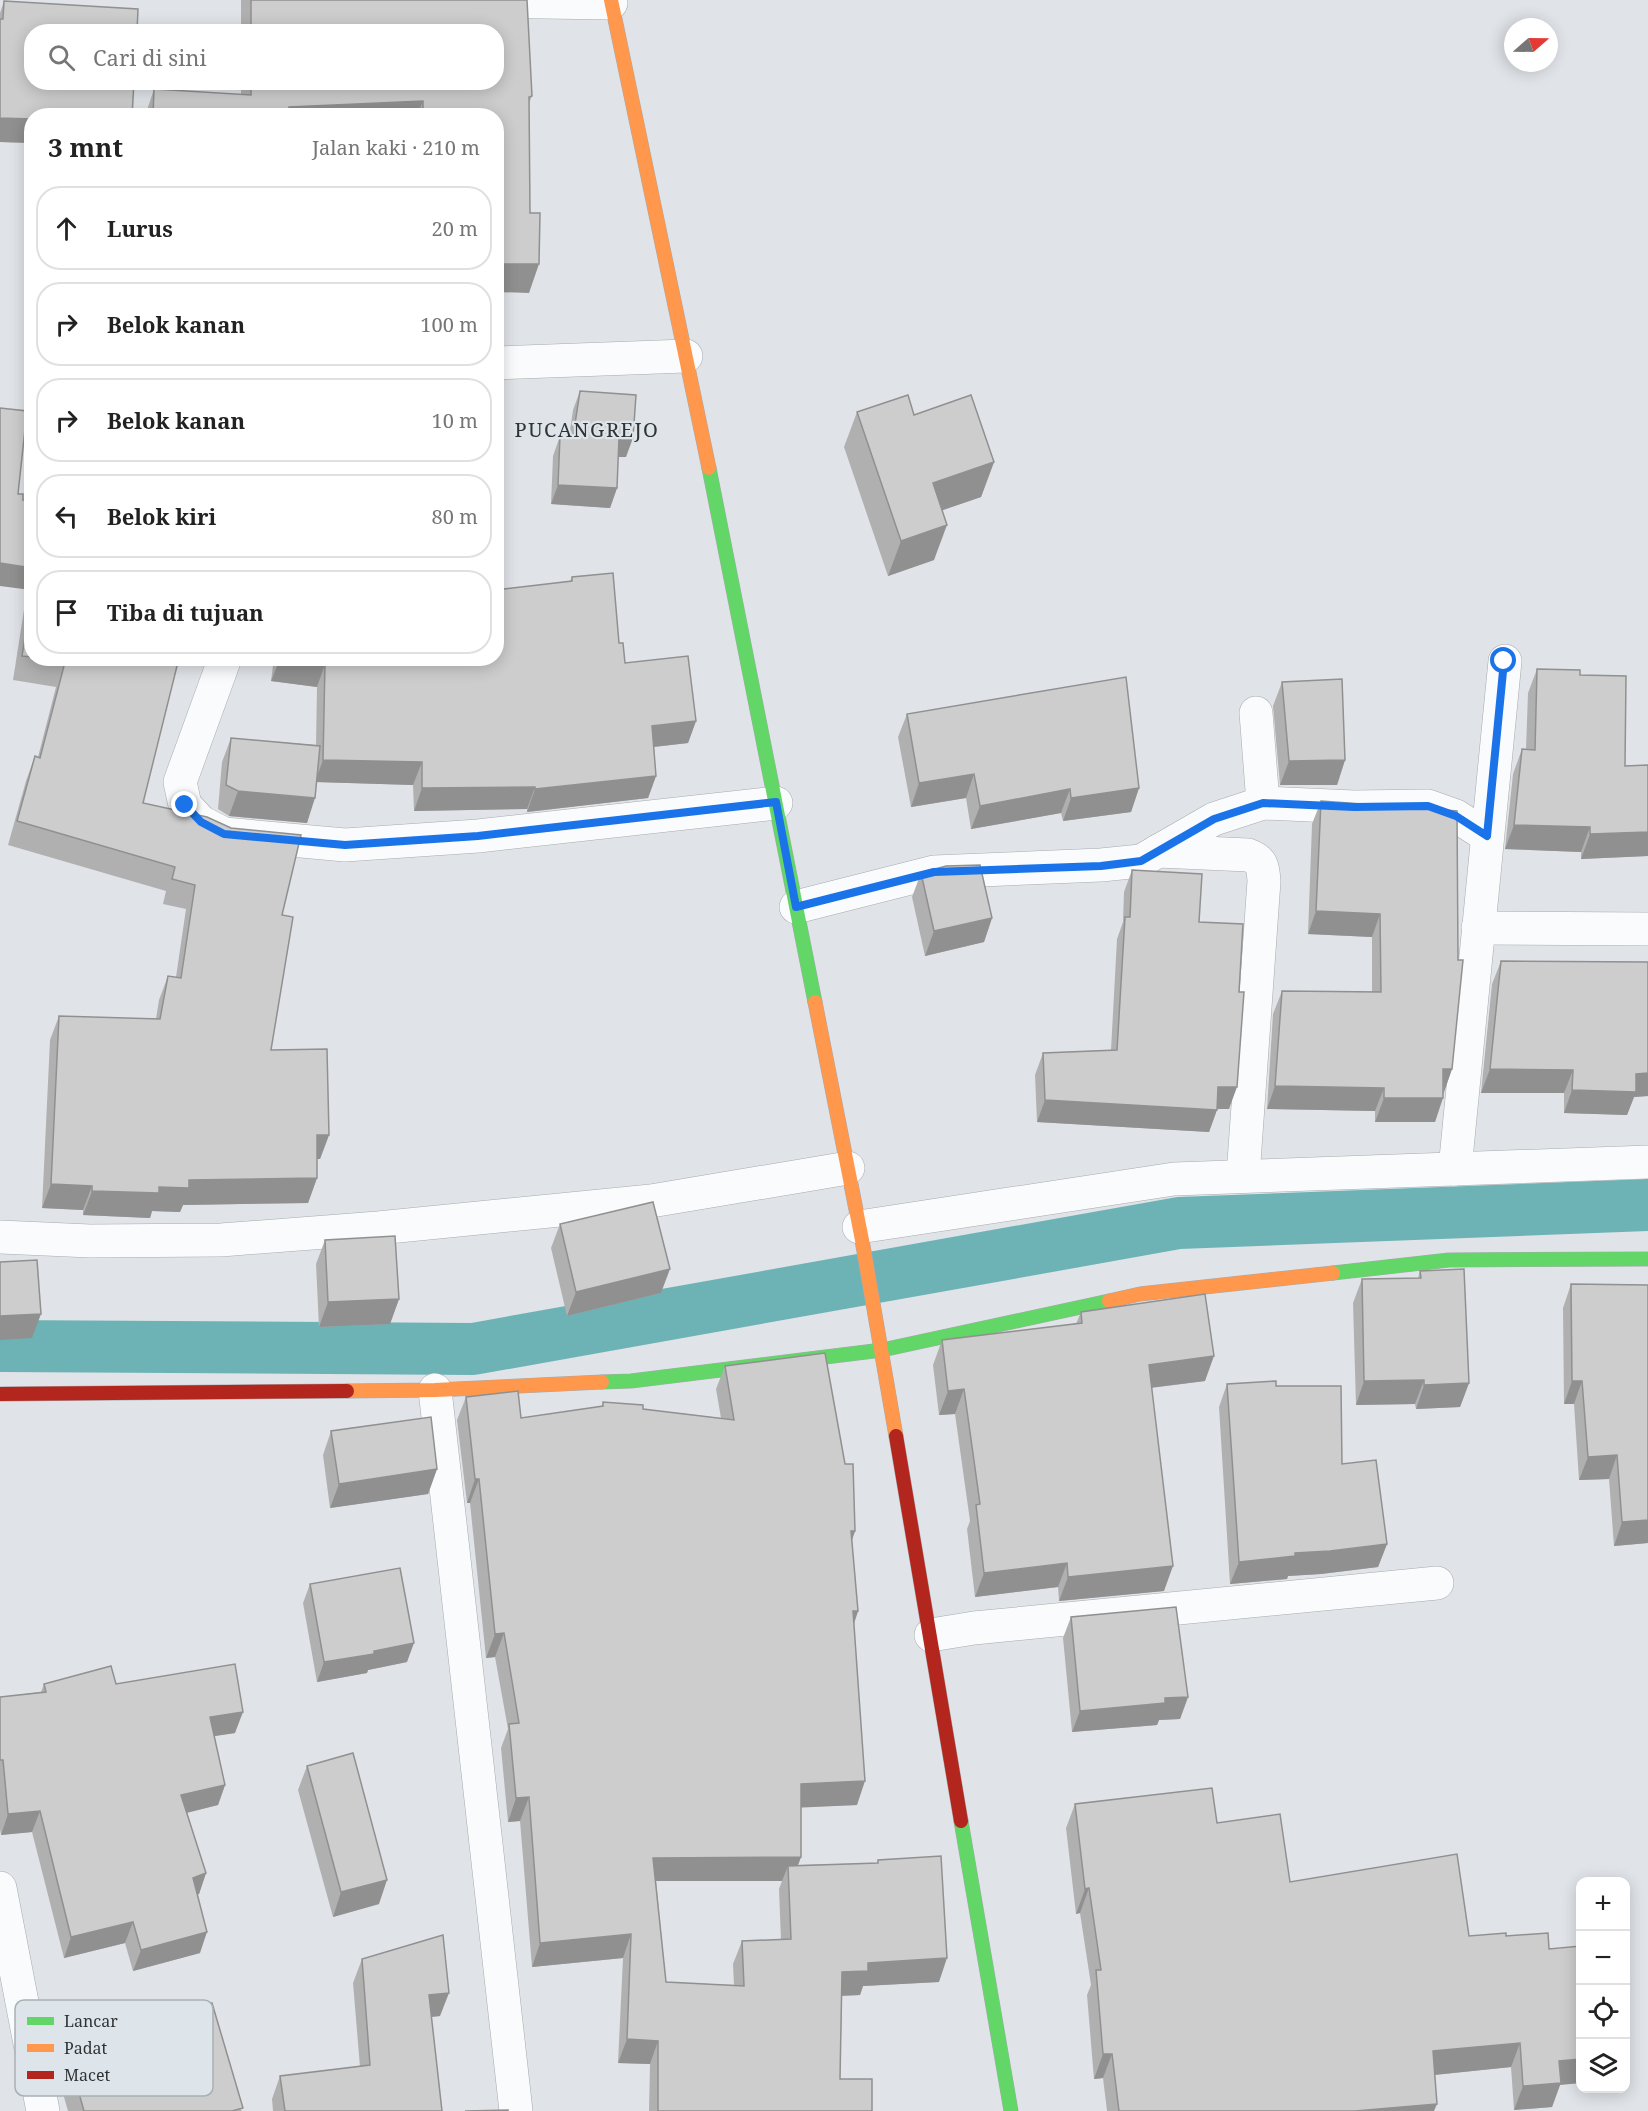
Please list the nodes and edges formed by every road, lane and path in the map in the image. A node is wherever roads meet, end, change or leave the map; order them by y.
1 (456, 1) edge
2 (611, 2) edge
3 (686, 356) junction
4 (504, 363) edge
5 (1504, 661) dead end
6 (222, 666) edge
7 (1256, 713) dead end
8 (776, 802) junction
9 (1263, 803) junction
10 (1487, 836) junction
11 (1158, 851) junction
12 (796, 907) junction
13 (1478, 928) junction
14 (1648, 929) edge
15 (1648, 1162) edge
16 (848, 1168) junction
17 (1455, 1169) junction
18 (1243, 1176) junction
19 (861, 1233) junction
20 (0, 1237) edge
21 (1648, 1259) edge
22 (882, 1350) junction
23 (435, 1390) junction
24 (0, 1395) edge
25 (1437, 1583) dead end
26 (931, 1635) junction
27 (0, 1888) edge
28 (22, 2000) edge
29 (40, 2096) edge
30 (43, 2111) edge
31 (516, 2111) edge
32 (1011, 2111) edge

1 - 2 street
2 - 3 street
3 - 4 street
3 - 8 street
5 - 10 street
6 - 8 street
7 - 9 street
8 - 12 street
9 - 10 street
9 - 11 street
10 - 13 street
11 - 12 street
11 - 18 street
12 - 16 street
13 - 14 street
13 - 17 street
15 - 17 street
16 - 19 street
16 - 20 street
17 - 18 street
18 - 19 street
19 - 22 street
21 - 22 street
22 - 23 street
22 - 26 street
23 - 24 street
23 - 31 street
25 - 26 street
26 - 32 street
27 - 28 street
29 - 30 street

